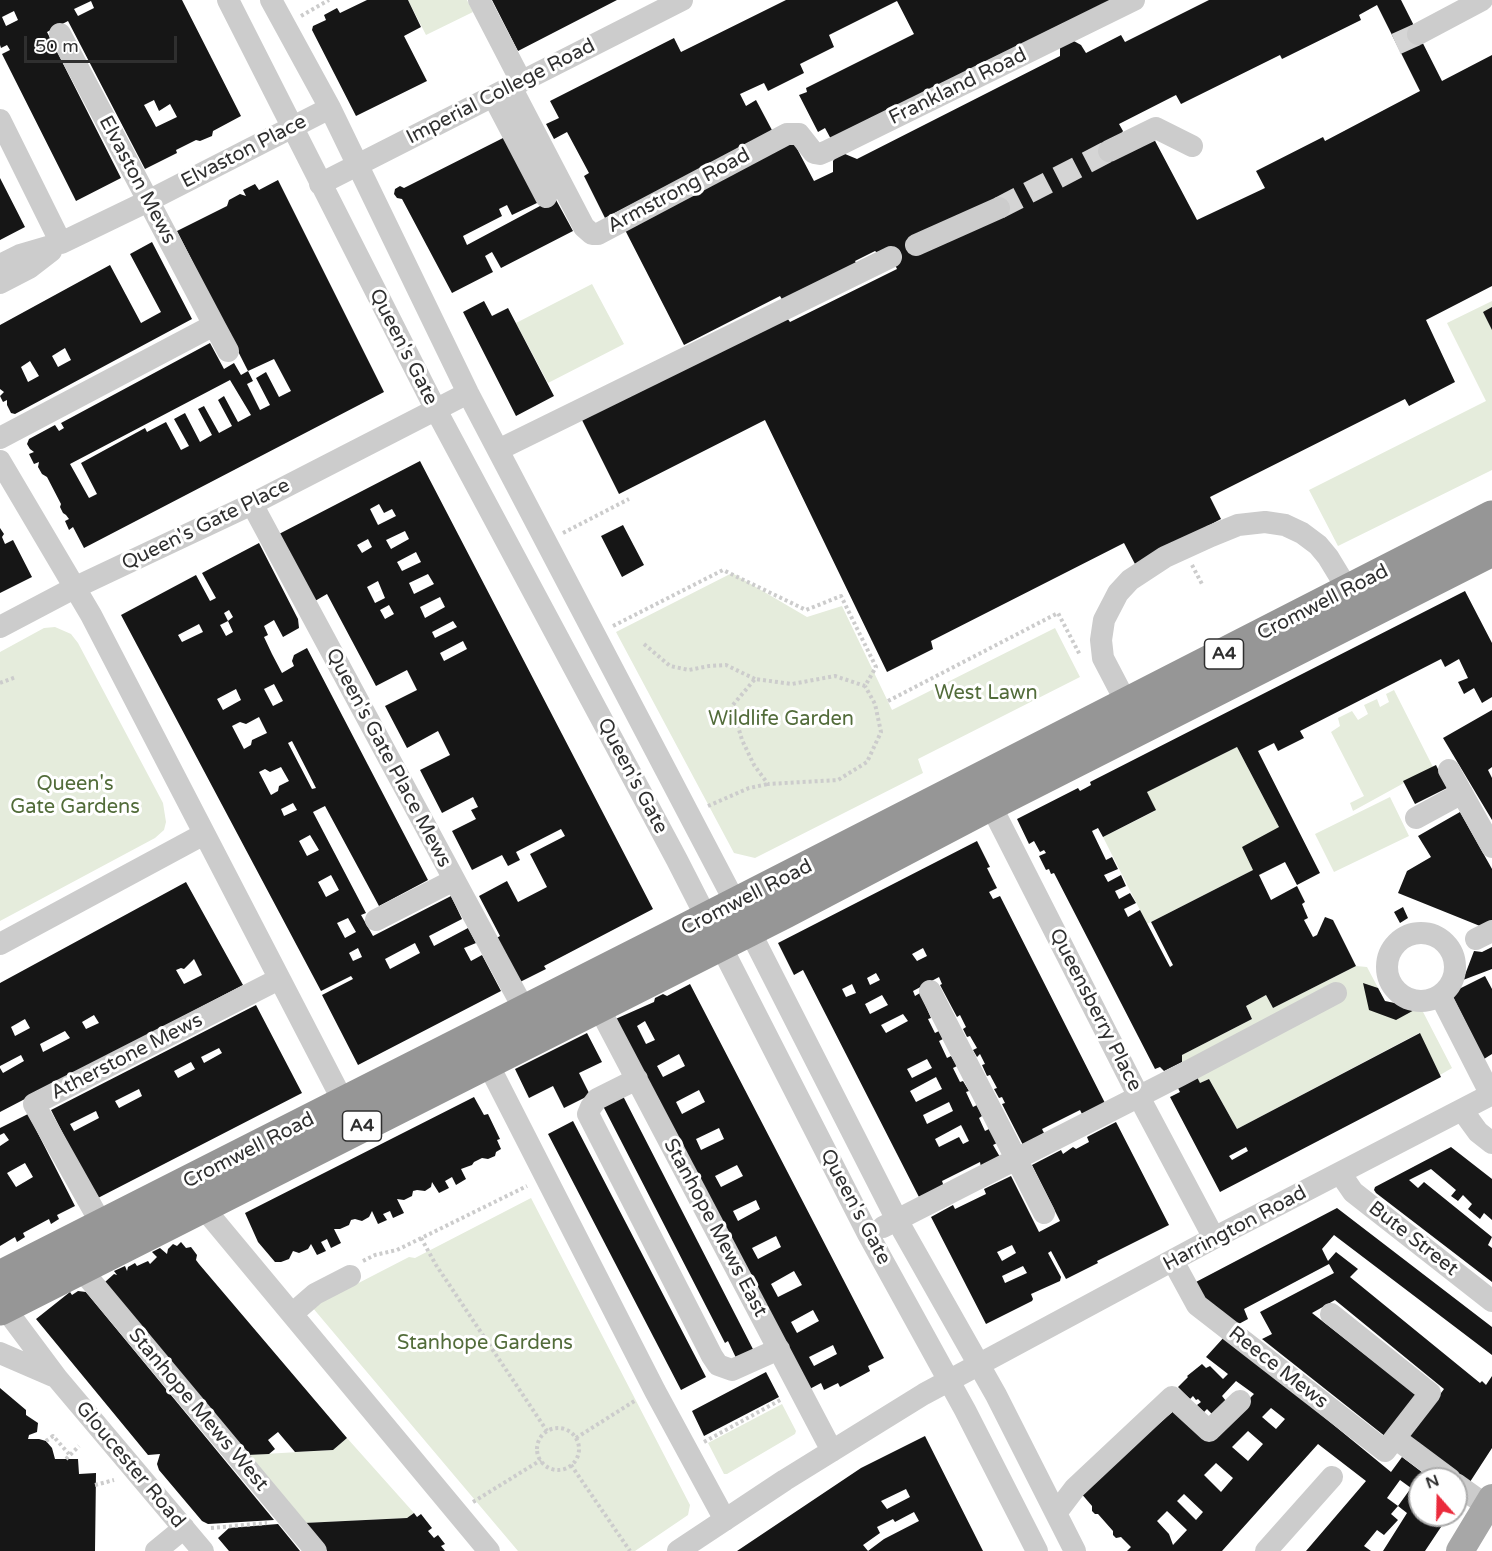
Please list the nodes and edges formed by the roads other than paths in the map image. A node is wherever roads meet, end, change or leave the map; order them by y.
1 (228, 0) edge
2 (271, 0) edge
3 (479, 0) edge
4 (682, 0) edge
5 (1134, 0) edge
6 (1482, 0) edge
7 (647, 8) edge
8 (1418, 33) tunnel mouth
9 (60, 34) dead end
10 (507, 89) junction
11 (330, 108) junction
12 (0, 120) edge
13 (292, 126) junction
14 (787, 134) joint
15 (1192, 146) dead end
16 (1109, 151) tunnel mouth
17 (357, 164) junction
18 (320, 184) junction
19 (546, 196) dead end
20 (148, 201) junction
21 (999, 208) tunnel mouth
22 (62, 243) junction
23 (916, 245) dead end
24 (891, 258) dead end
25 (0, 265) edge
26 (0, 283) edge
27 (213, 325) junction
28 (228, 351) dead end
29 (468, 393) junction
30 (436, 410) junction
31 (0, 438) edge
32 (498, 450) junction
33 (0, 461) edge
34 (252, 504) junction
35 (1486, 543) edge
36 (74, 588) junction
37 (1348, 590) junction
38 (0, 627) edge
39 (1127, 704) junction
40 (1449, 770) dead end
41 (984, 792) junction
42 (1462, 793) junction
43 (1416, 818) dead end
44 (204, 834) junction
45 (1492, 847) edge
46 (454, 880) junction
47 (742, 917) junction
48 (376, 920) dead end
49 (714, 932) junction
50 (0, 944) edge
51 (279, 979) junction
52 (930, 991) dead end
53 (1336, 993) dead end
54 (1440, 995) junction
55 (598, 1006) junction
56 (525, 1011) junction
57 (487, 1062) junction
58 (637, 1079) junction
59 (1491, 1095) edge
60 (1139, 1097) junction
61 (344, 1103) junction
62 (1462, 1110) junction
63 (1492, 1143) edge
64 (1017, 1160) junction
65 (1340, 1173) junction
66 (202, 1206) junction
67 (1044, 1214) dead end
68 (897, 1220) junction
69 (102, 1225) junction
70 (868, 1234) junction
71 (1214, 1238) junction
72 (1173, 1261) junction
73 (80, 1268) junction
74 (353, 1270) road end
75 (1, 1298) edge
76 (1492, 1300) edge
77 (292, 1314) junction
78 (1331, 1314) dead end
79 (779, 1349) junction
80 (0, 1353) edge
81 (979, 1366) junction
82 (57, 1378) junction
83 (949, 1381) junction
84 (1240, 1401) dead end
85 (1395, 1438) junction
86 (832, 1451) junction
87 (1433, 1467) edge
88 (1332, 1477) dead end
89 (1468, 1491) edge
90 (1489, 1502) edge
91 (1056, 1514) junction
92 (725, 1520) junction
93 (184, 1528) junction
94 (156, 1551) edge
95 (203, 1551) edge
96 (316, 1551) edge
97 (489, 1551) edge
98 (678, 1551) edge
99 (1036, 1551) edge
100 (1076, 1551) edge
101 (1266, 1551) edge
102 (1460, 1551) edge

1 - 13 street, Queen's Gate
2 - 11 street, Queen's Gate
3 - 10 street
4 - 7 street, Imperial College Road
5 - 14 street, Frankland Road
6 - 8 street
7 - 10 street, Imperial College Road
9 - 20 street, Elvaston Mews
10 - 14 street, Armstrong Road
10 - 17 street, Imperial College Road
10 - 19 street
11 - 13 street, Elvaston Place
11 - 17 street, Queen's Gate
12 - 22 street
13 - 18 street, Queen's Gate
13 - 20 street, Elvaston Place
15 - 16 street
17 - 18 street, Imperial College Road
17 - 29 street, Queen's Gate
18 - 30 street, Queen's Gate
20 - 22 street, Elvaston Place
20 - 27 street, Elvaston Mews
21 - 23 street
22 - 25 street, Elvaston Place
22 - 26 street, Elvaston Place
24 - 32 street
27 - 28 street, Elvaston Mews
27 - 31 street
29 - 30 street, Queen's Gate Place
29 - 32 street, Queen's Gate
30 - 34 street, Queen's Gate Place
30 - 49 street, Queen's Gate
32 - 47 street, Queen's Gate
33 - 36 street
34 - 36 street, Queen's Gate Place
34 - 46 street, Queen's Gate Place Mews
35 - 37 highway, Cromwell Road / A4
35 - 41 highway, Cromwell Road / A4
36 - 38 street
36 - 44 street
37 - 39 highway, Cromwell Road / A4
37 - 39 street
39 - 41 highway, Cromwell Road / A4
40 - 42 street
41 - 47 highway, Cromwell Road / A4
41 - 60 street, Queensberry Place
42 - 43 street
42 - 45 street
44 - 50 street
44 - 51 street
46 - 48 street
46 - 56 street, Queen's Gate Place Mews
47 - 49 highway, Cromwell Road / A4
47 - 68 street, Queen's Gate
49 - 55 highway, Cromwell Road / A4
49 - 56 highway, Cromwell Road / A4
49 - 70 street, Queen's Gate
51 - 61 street
51 - 69 street, Atherstone Mews
52 - 64 street
53 - 60 street
54 - 54 street
54 - 59 street
55 - 57 highway, Cromwell Road / A4
55 - 58 street, Stanhope Mews East
56 - 61 highway, Cromwell Road / A4
57 - 66 highway, Cromwell Road / A4
57 - 92 street
58 - 79 street, Stanhope Mews East
58 - 79 street
59 - 62 street, Harrington Road
60 - 64 street
60 - 71 street, Queensberry Place
61 - 69 highway, Cromwell Road / A4
62 - 63 street
62 - 65 street, Harrington Road
64 - 67 street
64 - 68 street
65 - 71 street, Harrington Road
65 - 76 street, Bute Street
66 - 73 highway, Cromwell Road / A4
66 - 77 street
68 - 70 street
68 - 81 street, Queen's Gate
69 - 75 highway, Cromwell Road / A4
70 - 83 street, Queen's Gate
71 - 72 street, Harrington Road
72 - 81 street, Harrington Road
72 - 85 street, Reece Mews
73 - 75 highway, Cromwell Road / A4
73 - 96 street, Stanhope Mews West
74 - 77 street
75 - 82 street, Gloucester Road
77 - 97 street
78 - 85 street
79 - 86 street, Stanhope Mews East
80 - 82 street, Gloucester Road
81 - 83 street
81 - 91 street, Queen's Gate
82 - 93 street, Gloucester Road
83 - 86 street
83 - 99 street, Queen's Gate
84 - 91 street
85 - 87 street
86 - 92 street
88 - 101 street
89 - 90 street
90 - 102 main road
91 - 100 street, Queen's Gate
92 - 98 street
93 - 94 street
93 - 95 street, Gloucester Road

